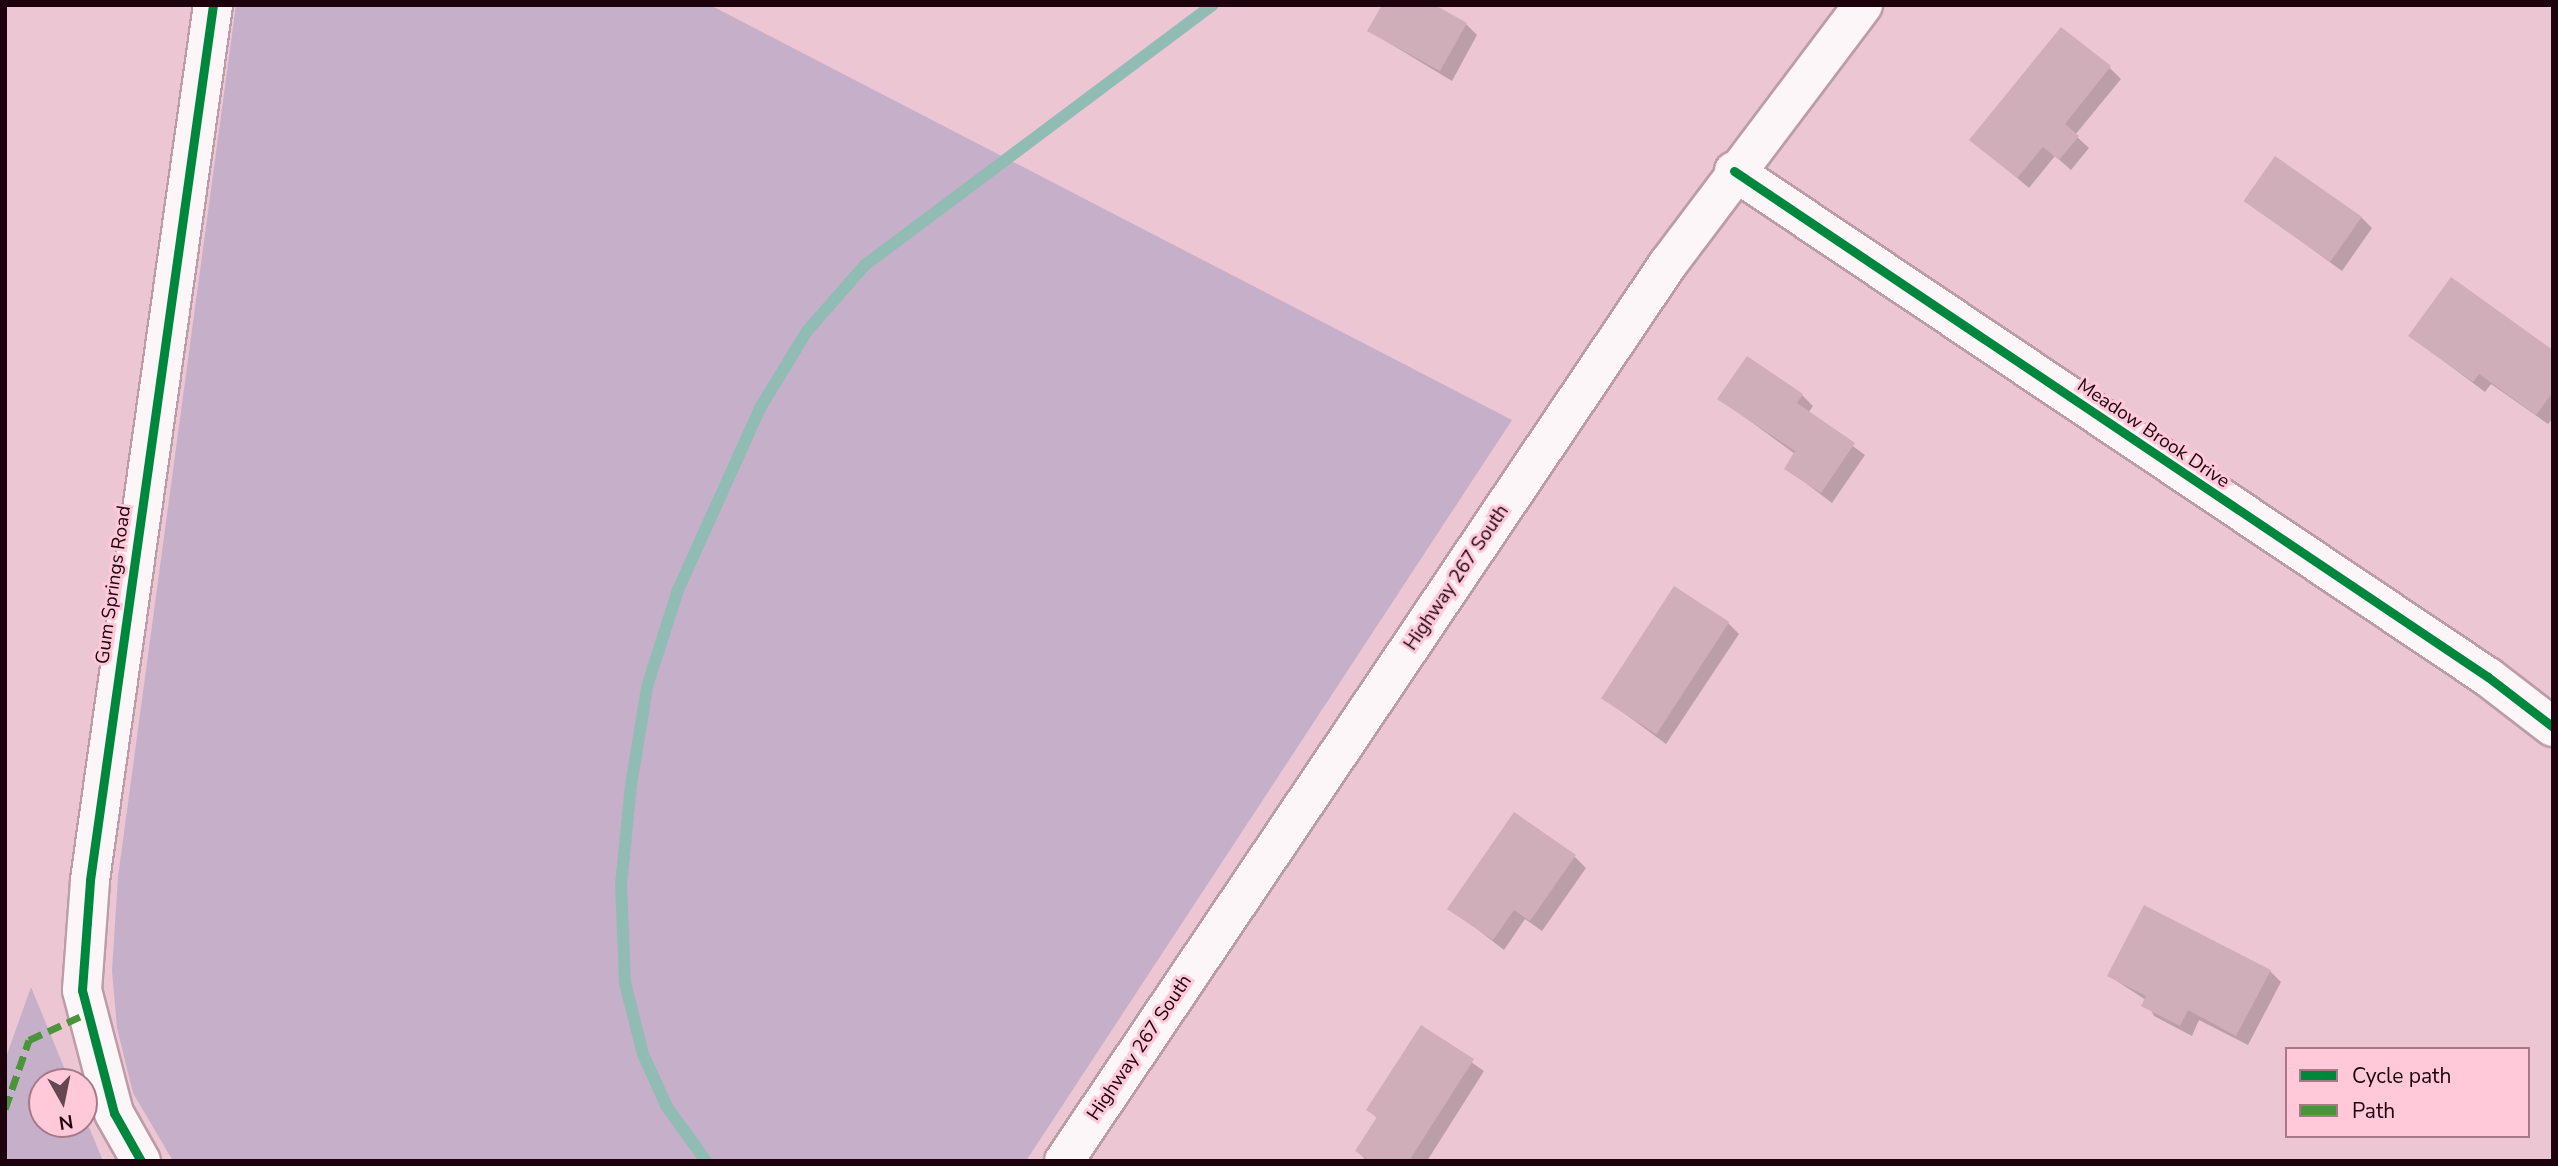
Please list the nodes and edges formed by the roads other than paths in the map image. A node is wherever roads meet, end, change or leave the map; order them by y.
1 (213, 5) edge
2 (1863, 5) edge
3 (1734, 171) junction
4 (2553, 727) edge
5 (141, 1161) edge
6 (1064, 1161) edge

1 - 5 street, Gum Springs Road
2 - 3 street, Highway 267 South
3 - 4 street, Meadow Brook Drive
3 - 6 street, Highway 267 South

